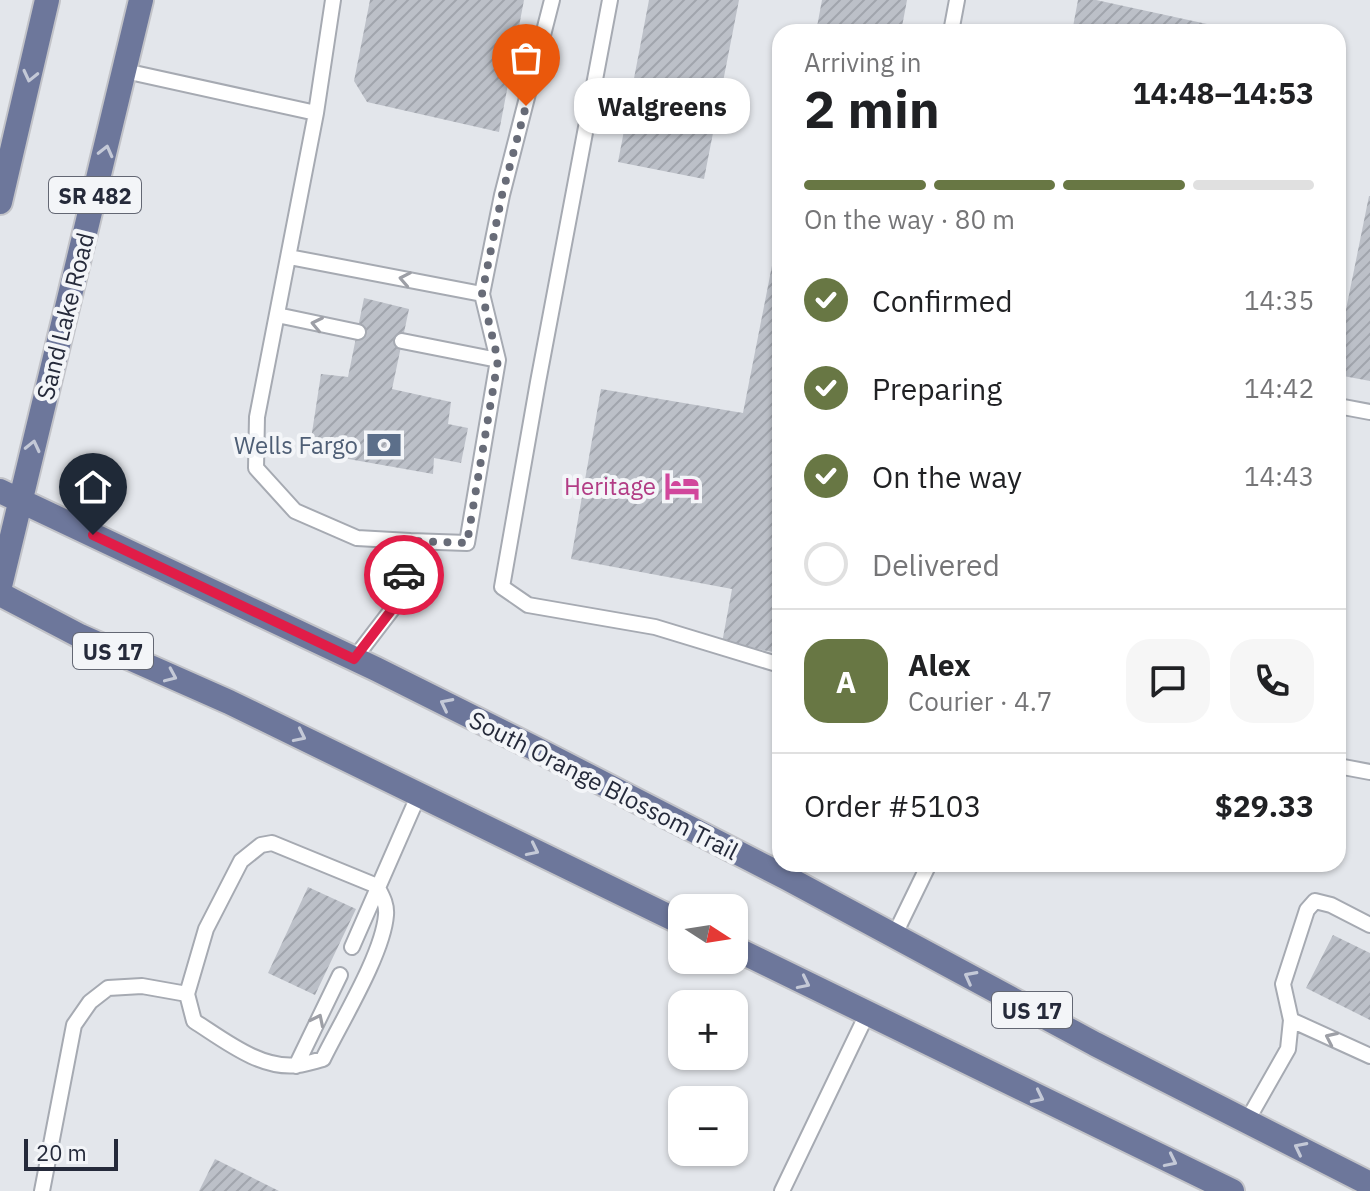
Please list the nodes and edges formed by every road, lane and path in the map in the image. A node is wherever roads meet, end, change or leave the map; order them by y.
1 (47, 0) edge
2 (141, 0) edge
3 (333, 0) edge
4 (552, 0) edge
5 (610, 0) edge
6 (957, 0) edge
7 (952, 24) edge
8 (125, 71) junction
9 (316, 113) junction
10 (0, 202) edge
11 (289, 257) junction
12 (482, 294) junction
13 (277, 315) junction
14 (358, 332) dead end
15 (402, 341) dead end
16 (498, 360) junction
17 (1346, 408) edge
18 (1370, 412) edge
19 (10, 496) edge
20 (410, 541) junction
21 (0, 586) edge
22 (0, 594) edge
23 (354, 659) junction
24 (772, 663) edge
25 (1346, 768) edge
26 (1370, 772) edge
27 (419, 794) junction
28 (772, 863) edge
29 (791, 872) edge
30 (925, 872) edge
31 (377, 886) junction
32 (668, 916) edge
33 (1370, 925) edge
34 (894, 936) junction
35 (352, 947) dead end
36 (748, 955) edge
37 (340, 975) dead end
38 (187, 994) junction
39 (867, 1014) junction
40 (1291, 1020) junction
41 (1370, 1056) edge
42 (296, 1066) junction
43 (1247, 1121) junction
44 (1370, 1184) edge
45 (42, 1191) edge
46 (782, 1191) edge
47 (1232, 1191) edge

1 -> 10 main road
2 - 8 main road, Sand Lake Road / SR 482
3 - 9 lane
4 - 12 lane
5 - 24 lane
6 - 7 lane
8 - 9 lane
19 -> 8 main road, Sand Lake Road / SR 482
9 - 11 lane
12 -> 11 lane
11 - 13 lane
12 - 16 lane
14 -> 13 lane
13 - 20 lane
15 - 16 lane
16 - 20 lane
17 - 18 lane
19 - 21 main road, Sand Lake Road / SR 482
19 - 23 main road, South Orange Blossom Trail / US 17
20 - 23 lane
22 -> 27 main road, US 17
28 -> 23 main road, South Orange Blossom Trail / US 17
25 - 26 lane
27 - 31 lane
27 -> 32 main road, US 17
29 - 34 main road, South Orange Blossom Trail / US 17
30 - 34 lane
31 - 35 lane
31 - 38 lane
31 - 42 lane
33 - 40 lane
43 -> 34 main road, South Orange Blossom Trail / US 17
36 -> 39 main road
42 -> 37 lane
38 - 42 lane
38 - 45 lane
39 - 46 lane
39 -> 47 main road
41 -> 40 lane
40 - 43 lane
44 -> 43 main road, South Orange Blossom Trail / US 17

